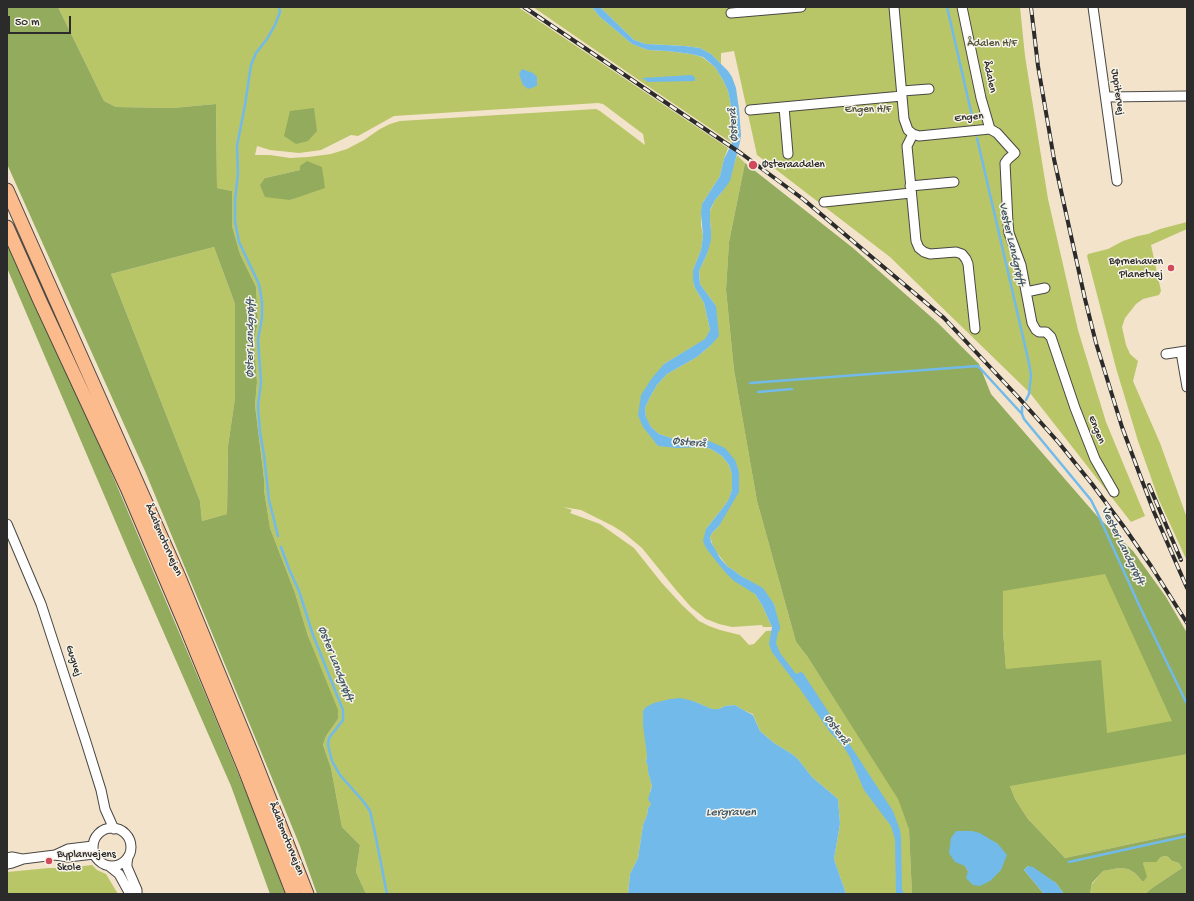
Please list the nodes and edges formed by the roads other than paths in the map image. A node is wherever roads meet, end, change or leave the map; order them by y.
1 (801, 7) edge
2 (894, 7) edge
3 (962, 7) edge
4 (1094, 7) edge
5 (731, 13) dead end
6 (929, 89) dead end
7 (902, 94) junction
8 (1187, 96) edge
9 (1106, 97) junction
10 (784, 107) junction
11 (750, 110) dead end
12 (990, 128) junction
13 (913, 134) junction
14 (788, 154) dead end
15 (1117, 181) dead end
16 (954, 182) dead end
17 (7, 190) edge
18 (911, 190) junction
19 (824, 202) dead end
20 (7, 227) edge
21 (1045, 288) dead end
22 (1026, 292) junction
23 (974, 329) dead end
24 (1184, 351) edge
25 (1166, 354) dead end
26 (1185, 389) edge
27 (1114, 492) dead end
28 (7, 524) edge
29 (106, 809) junction
30 (114, 829) junction
31 (103, 831) junction
32 (94, 850) junction
33 (128, 857) junction
34 (7, 858) edge
35 (23, 859) junction
36 (7, 864) edge
37 (110, 866) junction
38 (130, 894) edge
39 (137, 894) edge
40 (293, 894) edge
41 (307, 894) edge

1 - 5 street
2 - 7 street
3 - 12 street, Ådalen
4 - 9 street, Jupitervej
6 - 7 street
7 - 10 street
7 - 13 street
8 - 9 street
9 - 15 street, Jupitervej
10 - 11 street
10 - 14 street
12 - 13 street, Engen
12 - 22 street, Engen
13 - 18 street
16 - 18 street
17 - 41 highway, Ådalsmotorvejen
18 - 19 street
18 - 23 street
20 - 40 highway, Ådalsmotorvejen
21 - 22 street
22 - 27 street, Engen
24 - 25 street
24 - 26 street
28 - 29 street, Gugvej
29 - 30 street, Gugvej
29 - 31 street, Gugvej
30 - 31 street
30 - 33 street
31 - 32 street
32 - 35 street
32 - 37 street
33 - 37 street
33 - 39 street
34 - 35 street
35 - 36 street
37 - 38 street

